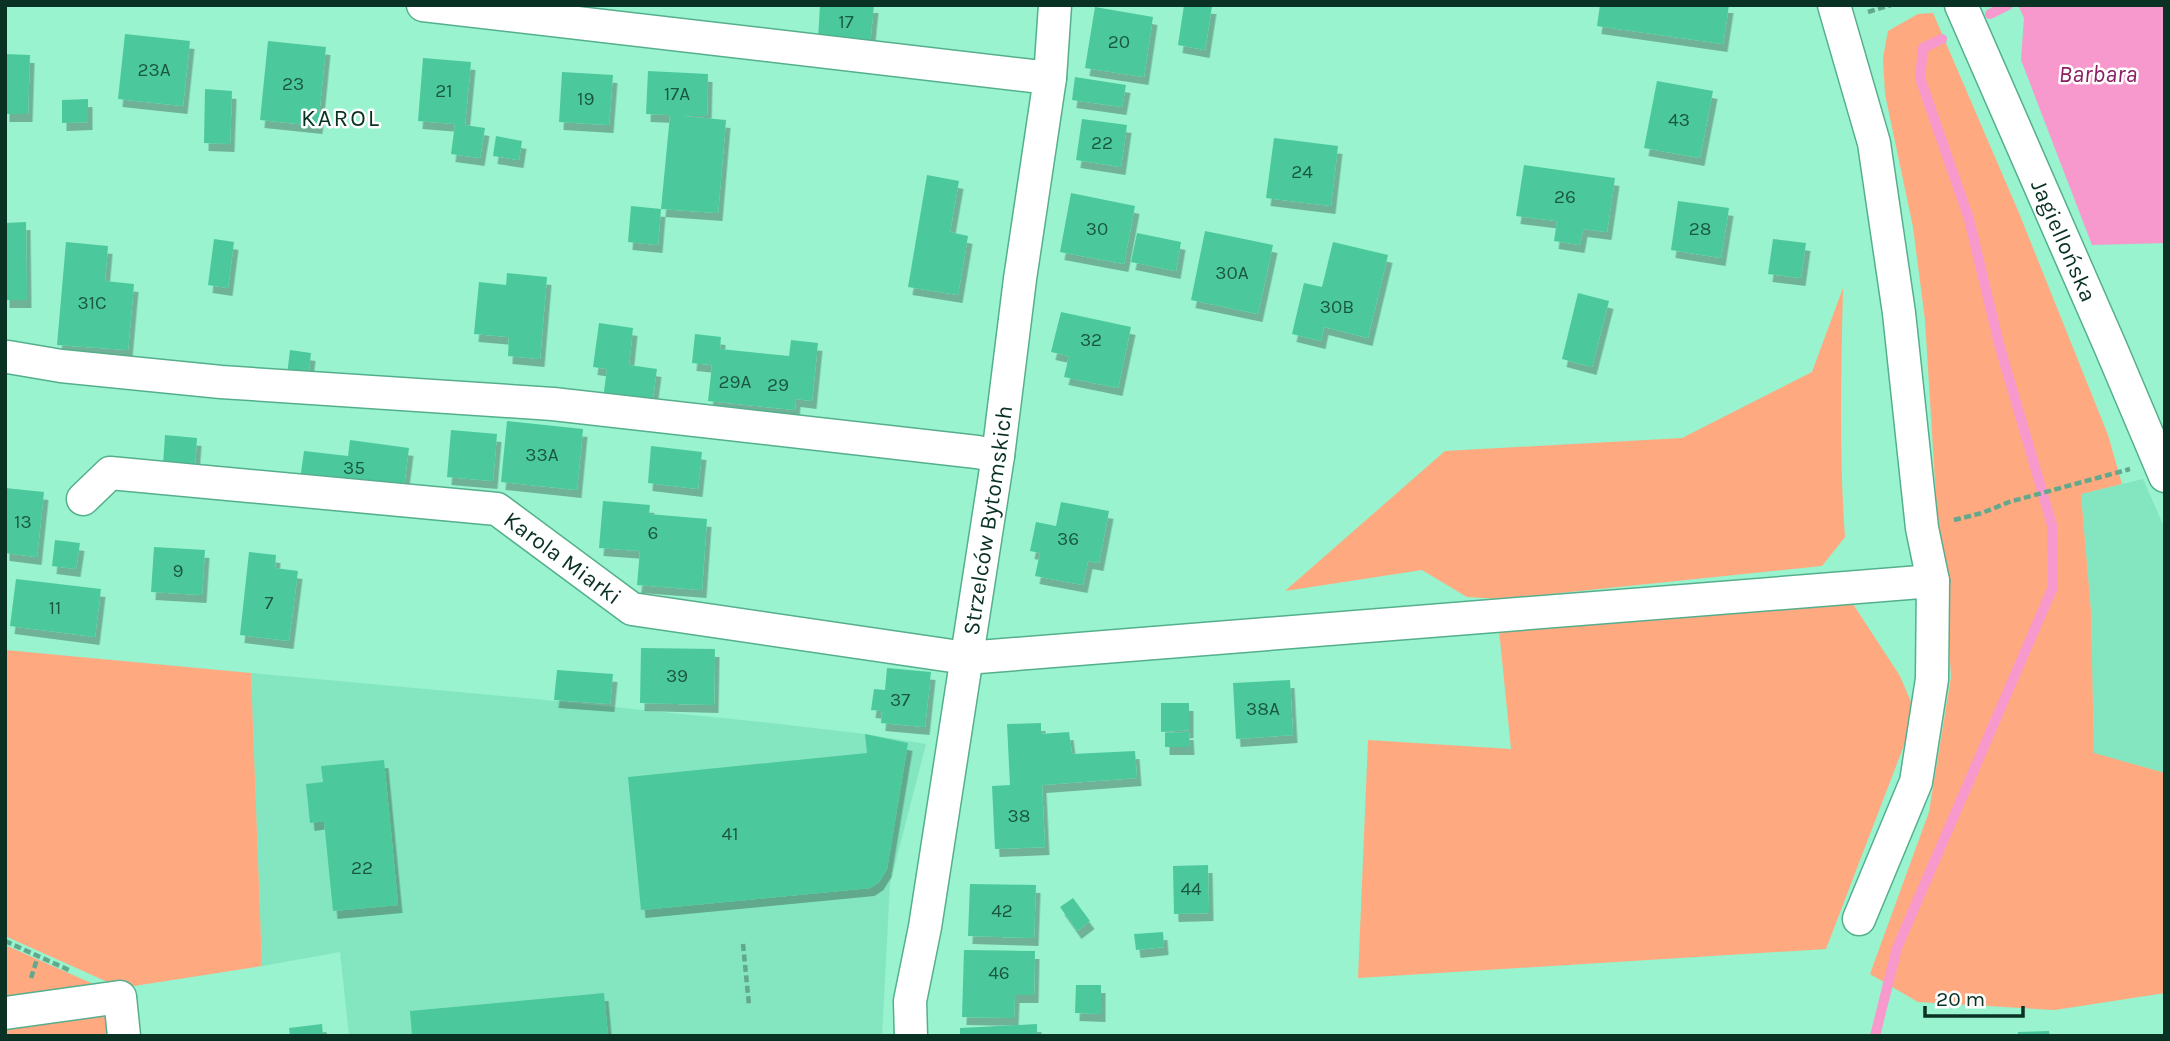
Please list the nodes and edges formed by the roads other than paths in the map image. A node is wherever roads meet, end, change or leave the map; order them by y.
1 (423, 5) edge
2 (1055, 5) edge
3 (1834, 5) edge
4 (1961, 5) edge
5 (1050, 78) junction
6 (8, 357) dead end
7 (998, 456) junction
8 (2161, 469) edge
9 (83, 499) dead end
10 (1933, 581) junction
11 (966, 658) junction
12 (1859, 919) dead end
13 (5, 1013) edge
14 (124, 1036) edge
15 (911, 1036) edge

1 - 5 street
2 - 5 street, Strzelców Bytomskich
3 - 10 street
4 - 8 street, Jagiellońska
5 - 7 street, Strzelców Bytomskich
6 - 7 street
7 - 11 street, Strzelców Bytomskich
9 - 11 street, Karola Miarki
10 - 11 street, Karola Miarki
10 - 12 street
11 - 15 street, Strzelców Bytomskich
13 - 14 street

